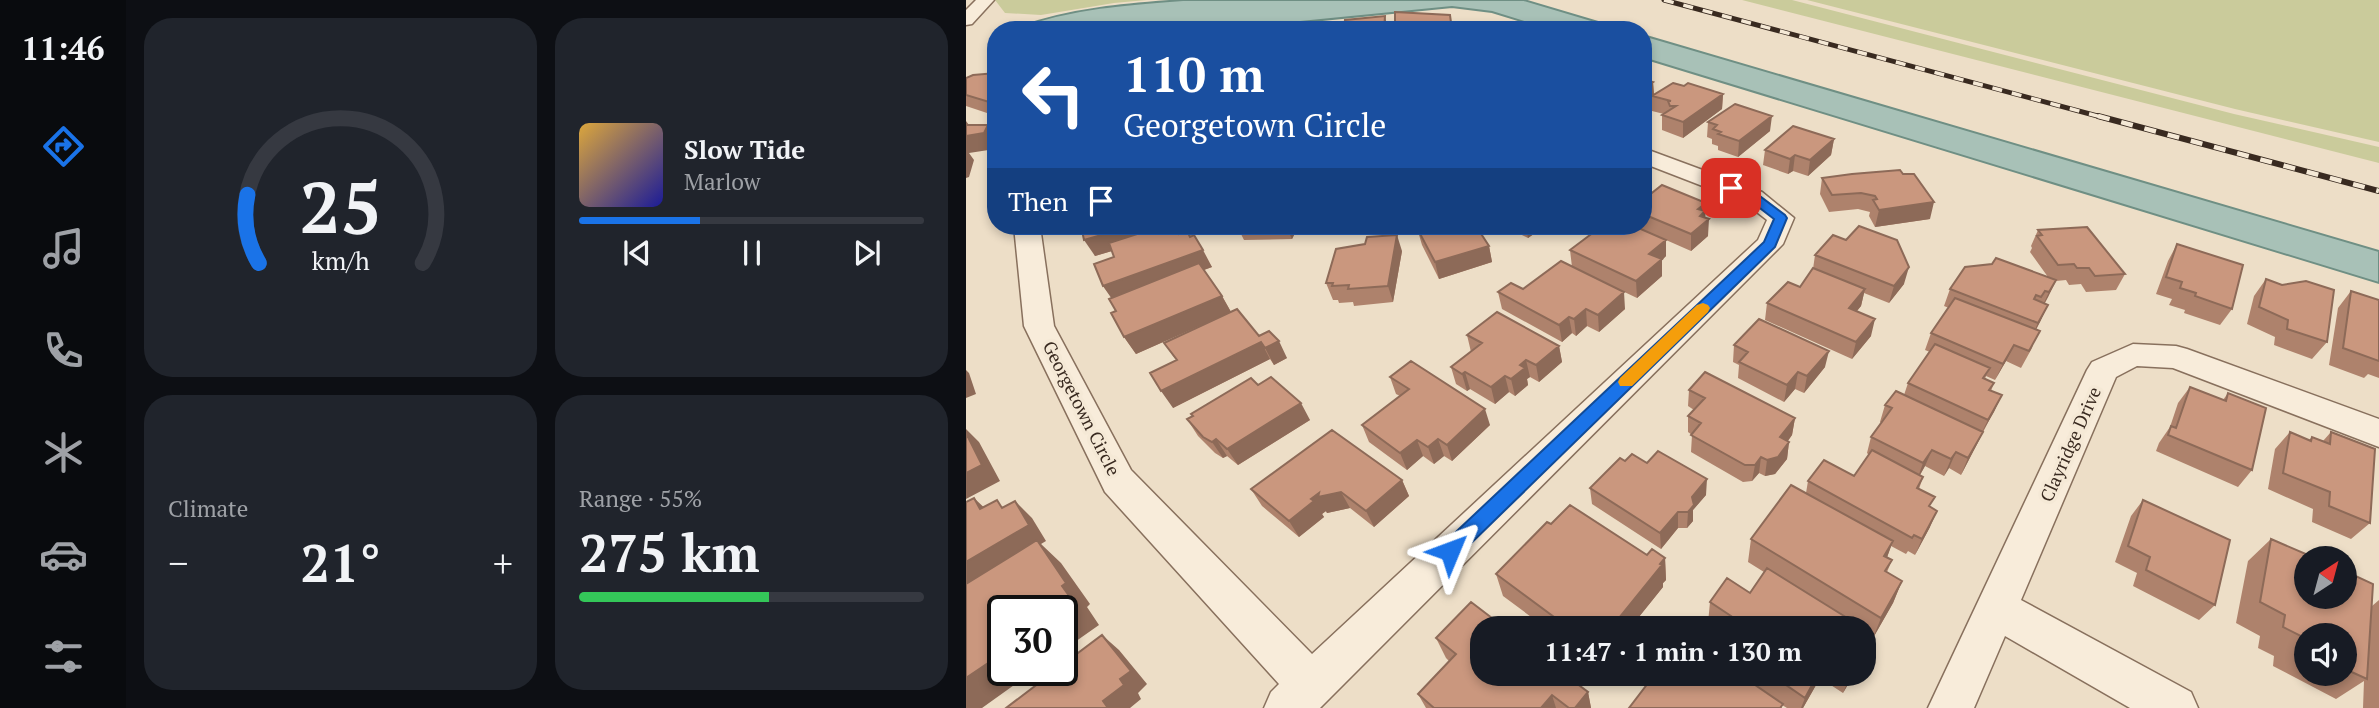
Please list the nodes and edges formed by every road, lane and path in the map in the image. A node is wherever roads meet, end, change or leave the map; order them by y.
1 (986, 0) edge
2 (966, 20) edge
3 (1652, 158) edge
4 (1028, 235) edge
5 (2379, 433) edge
6 (1995, 608) junction
7 (1299, 697) edge
8 (1951, 708) edge
9 (2175, 708) edge

1 - 2 street
3 - 7 street, Georgetown Circle
4 - 7 street, Georgetown Circle
5 - 6 street, Clayridge Drive
6 - 8 street, Clayridge Drive
6 - 9 street

